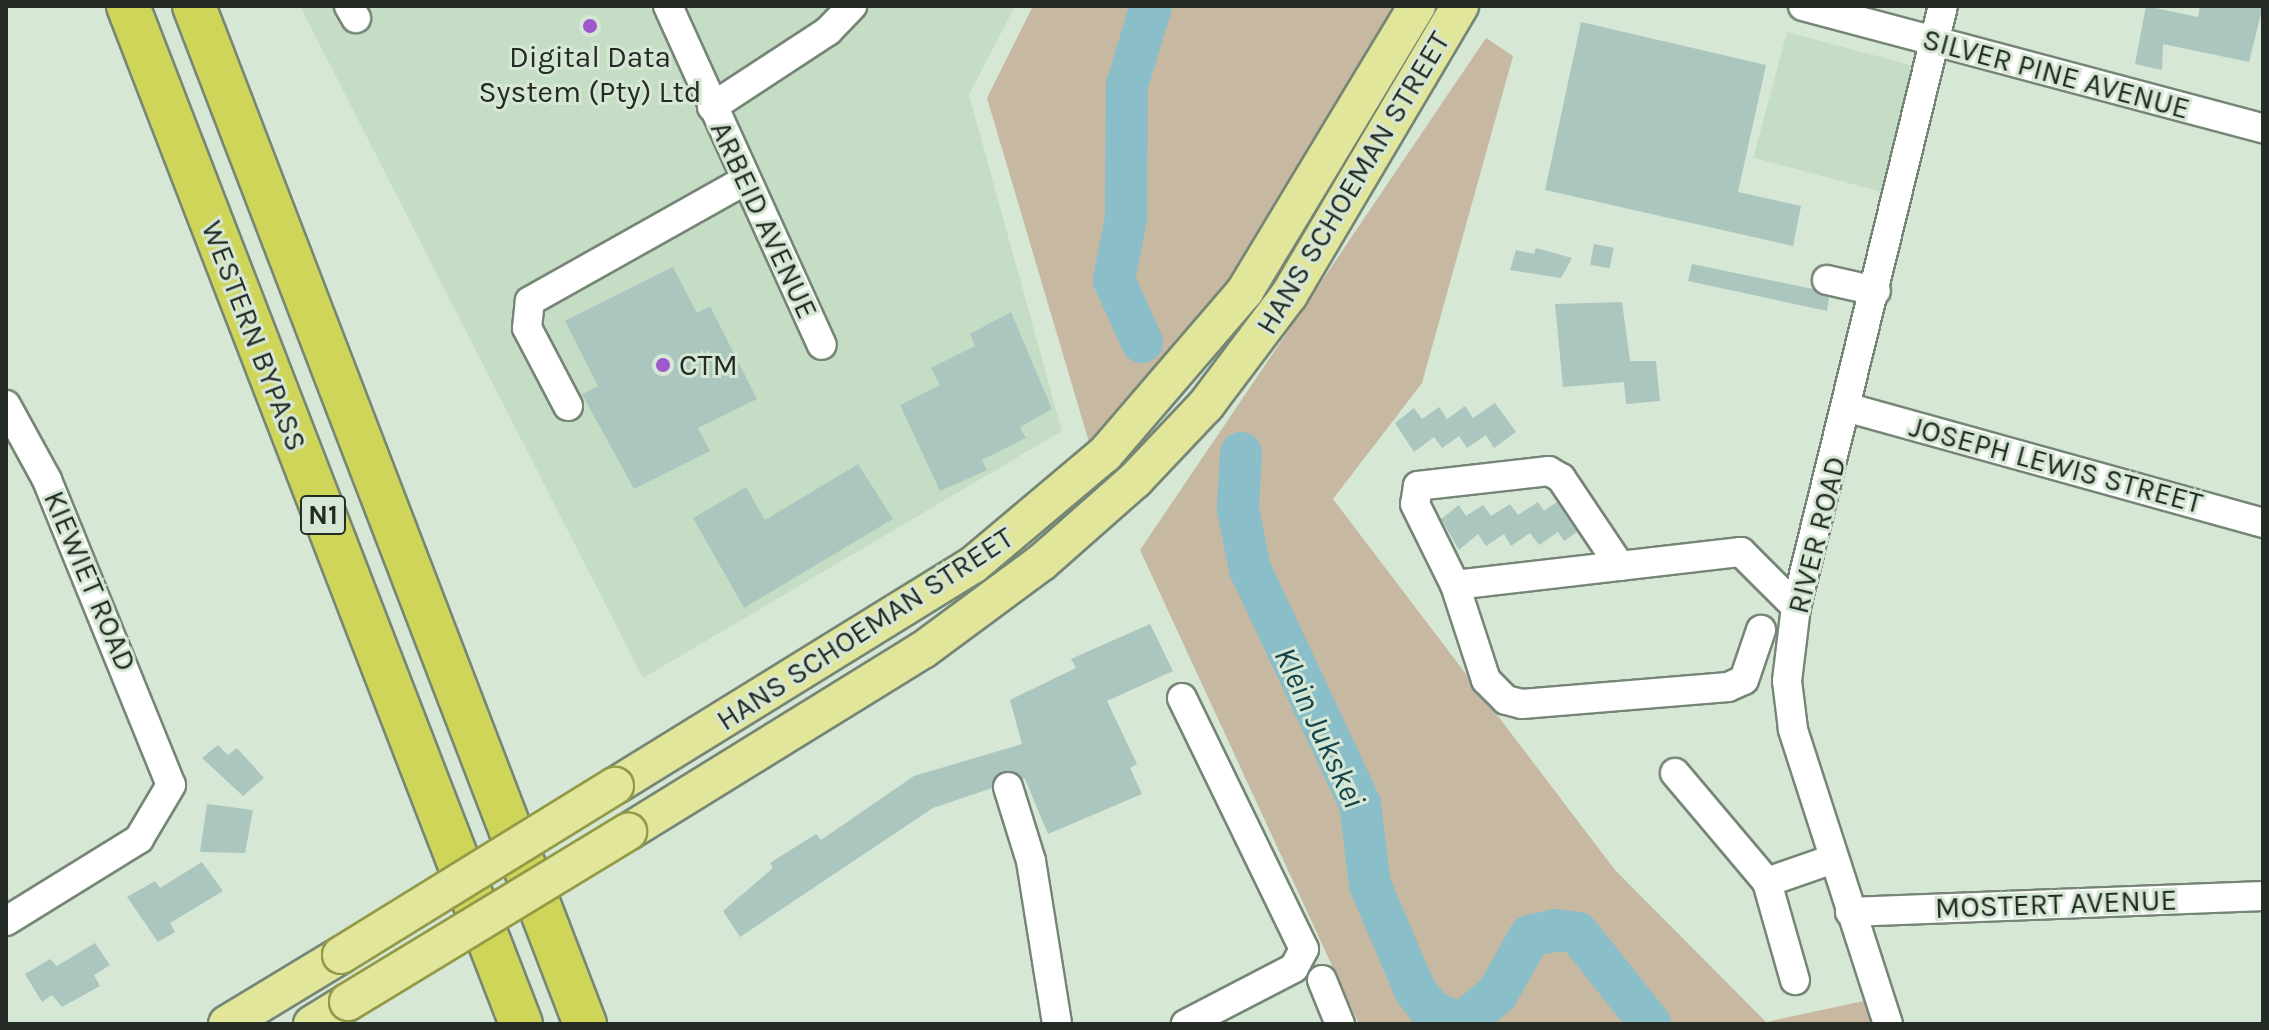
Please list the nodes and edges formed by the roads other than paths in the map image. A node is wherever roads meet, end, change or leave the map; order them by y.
1 (128, 6) edge
2 (194, 6) edge
3 (668, 6) edge
4 (852, 6) edge
5 (1417, 6) edge
6 (1460, 6) edge
7 (1803, 6) edge
8 (1943, 6) edge
9 (1935, 42) junction
10 (712, 107) junction
11 (2263, 128) edge
12 (744, 181) junction
13 (1827, 280) dead end
14 (1876, 291) junction
15 (822, 345) dead end
16 (568, 406) dead end
17 (1849, 408) junction
18 (10, 421) edge
19 (2263, 523) edge
20 (1620, 566) junction
21 (1455, 585) junction
22 (1796, 607) junction
23 (1761, 630) dead end
24 (1182, 698) dead end
25 (1675, 773) dead end
26 (1008, 787) dead end
27 (1833, 859) junction
28 (1767, 882) junction
29 (2263, 896) edge
30 (1850, 912) junction
31 (6, 921) edge
32 (1322, 980) dead end
33 (1795, 980) dead end
34 (227, 1024) edge
35 (312, 1024) edge
36 (521, 1024) edge
37 (585, 1024) edge
38 (1057, 1024) edge
39 (1186, 1024) edge
40 (1340, 1024) edge
41 (1888, 1024) edge

1 - 36 highway, WESTERN BYPASS / N1
2 - 37 highway, WESTERN BYPASS / N1
3 - 10 street, ARBEID AVENUE
4 - 10 street
5 - 34 main road, HANS SCHOEMAN STREET, bridge
6 - 35 main road, HANS SCHOEMAN STREET, bridge
7 - 9 street, SILVER PINE AVENUE
8 - 9 street, RIVER ROAD
9 - 11 street, SILVER PINE AVENUE
9 - 14 street, RIVER ROAD
10 - 12 street, ARBEID AVENUE
12 - 15 street, ARBEID AVENUE
12 - 16 street
13 - 14 street
14 - 17 street, RIVER ROAD
17 - 19 street, JOSEPH LEWIS STREET
17 - 22 street, RIVER ROAD
18 - 31 street, KIEWIET ROAD
20 - 21 street
20 - 21 street
20 - 22 street
21 - 23 street
22 - 27 street, RIVER ROAD
24 - 39 street
25 - 28 street
26 - 38 street
27 - 28 street
27 - 30 street, RIVER ROAD
28 - 33 street
29 - 30 street, MOSTERT AVENUE
30 - 41 street, RIVER ROAD
32 - 40 street

